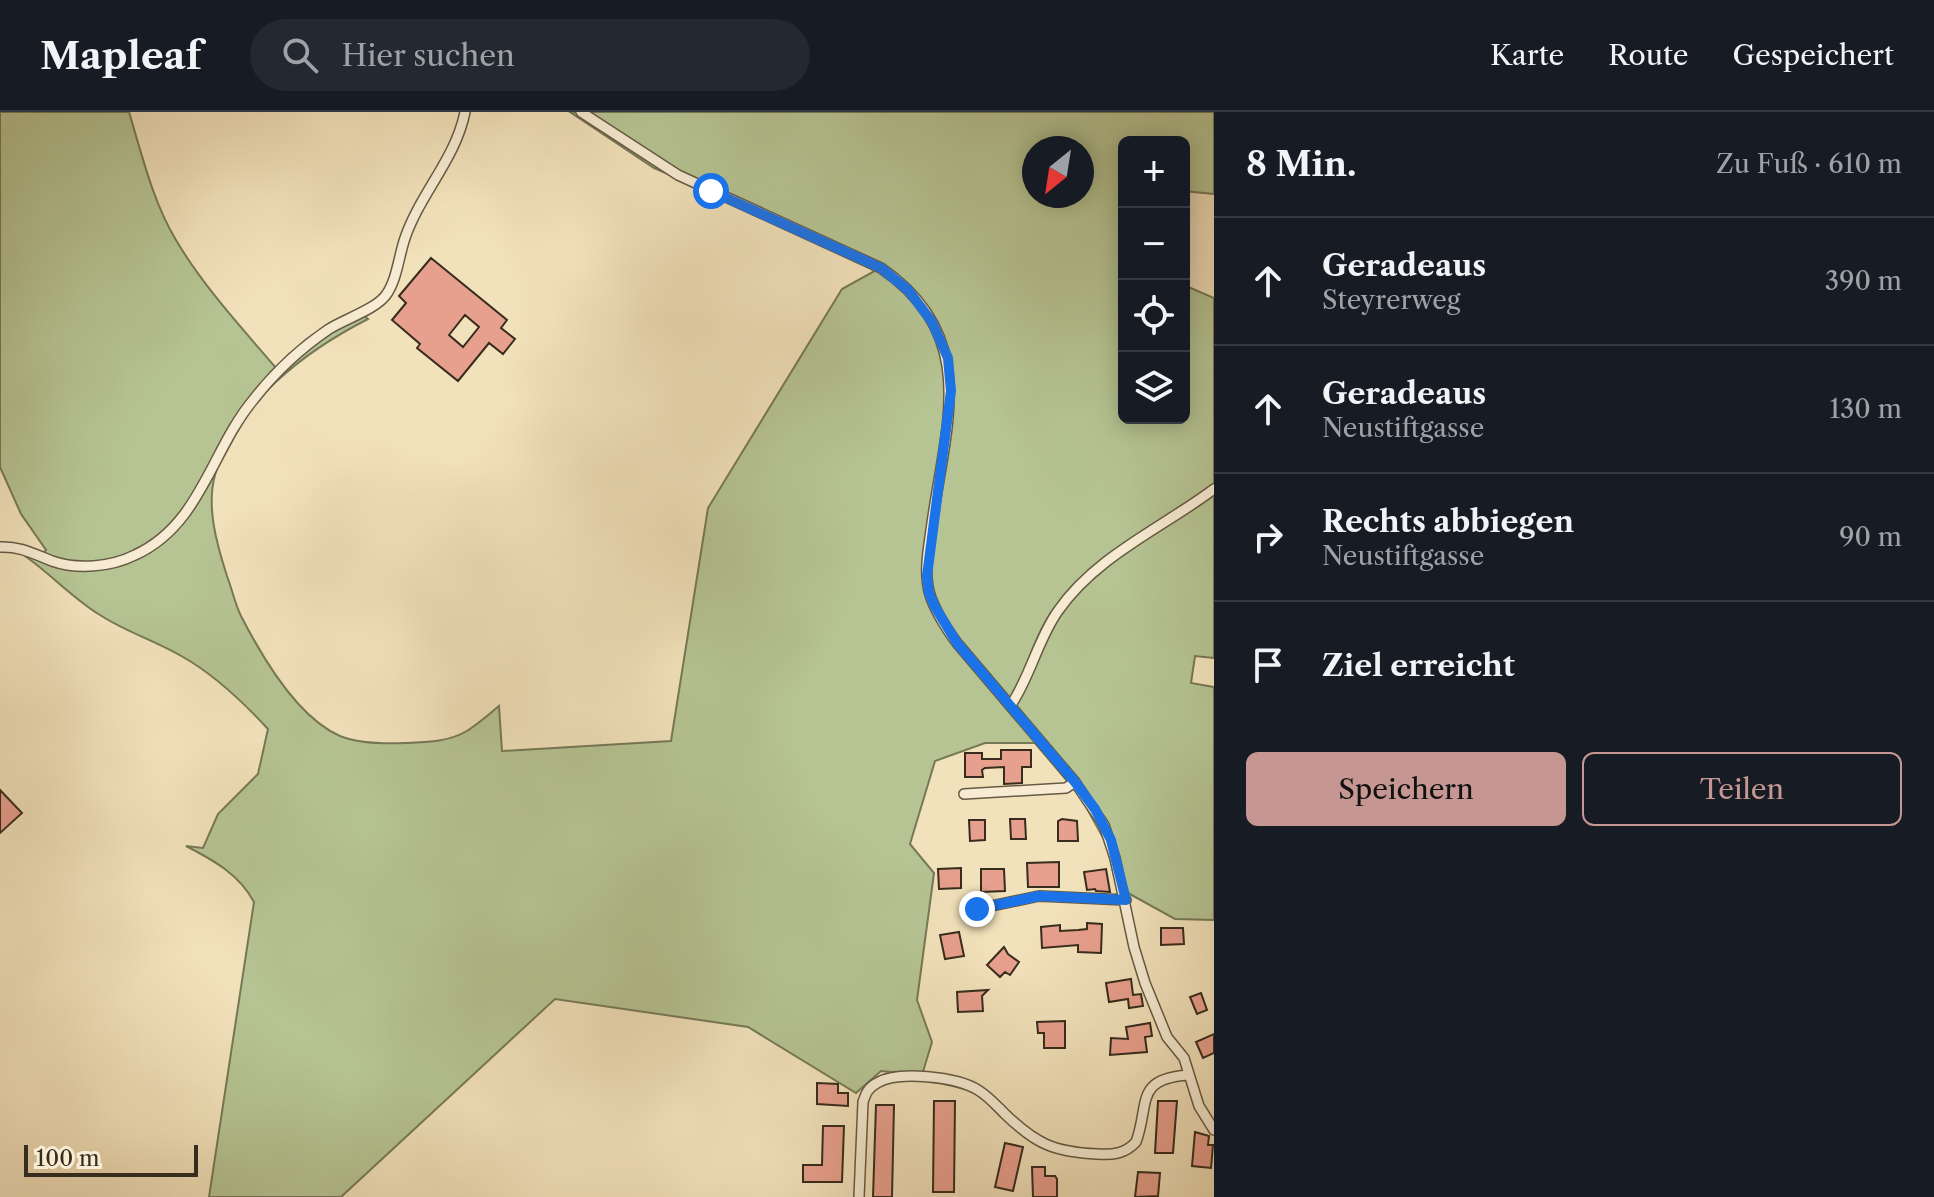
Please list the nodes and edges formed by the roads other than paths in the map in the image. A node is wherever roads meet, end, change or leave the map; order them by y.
1 (465, 112) edge
2 (581, 112) edge
3 (1214, 489) edge
4 (0, 547) edge
5 (1011, 705) junction
6 (1075, 782) junction
7 (964, 794) dead end
8 (1126, 900) junction
9 (977, 909) dead end
10 (1188, 1075) junction
11 (1214, 1130) edge
12 (859, 1197) edge

1 - 4 street
2 - 5 street
3 - 5 street
5 - 6 street
6 - 7 street
6 - 8 street
8 - 9 street
8 - 10 street
10 - 11 street
10 - 12 street

